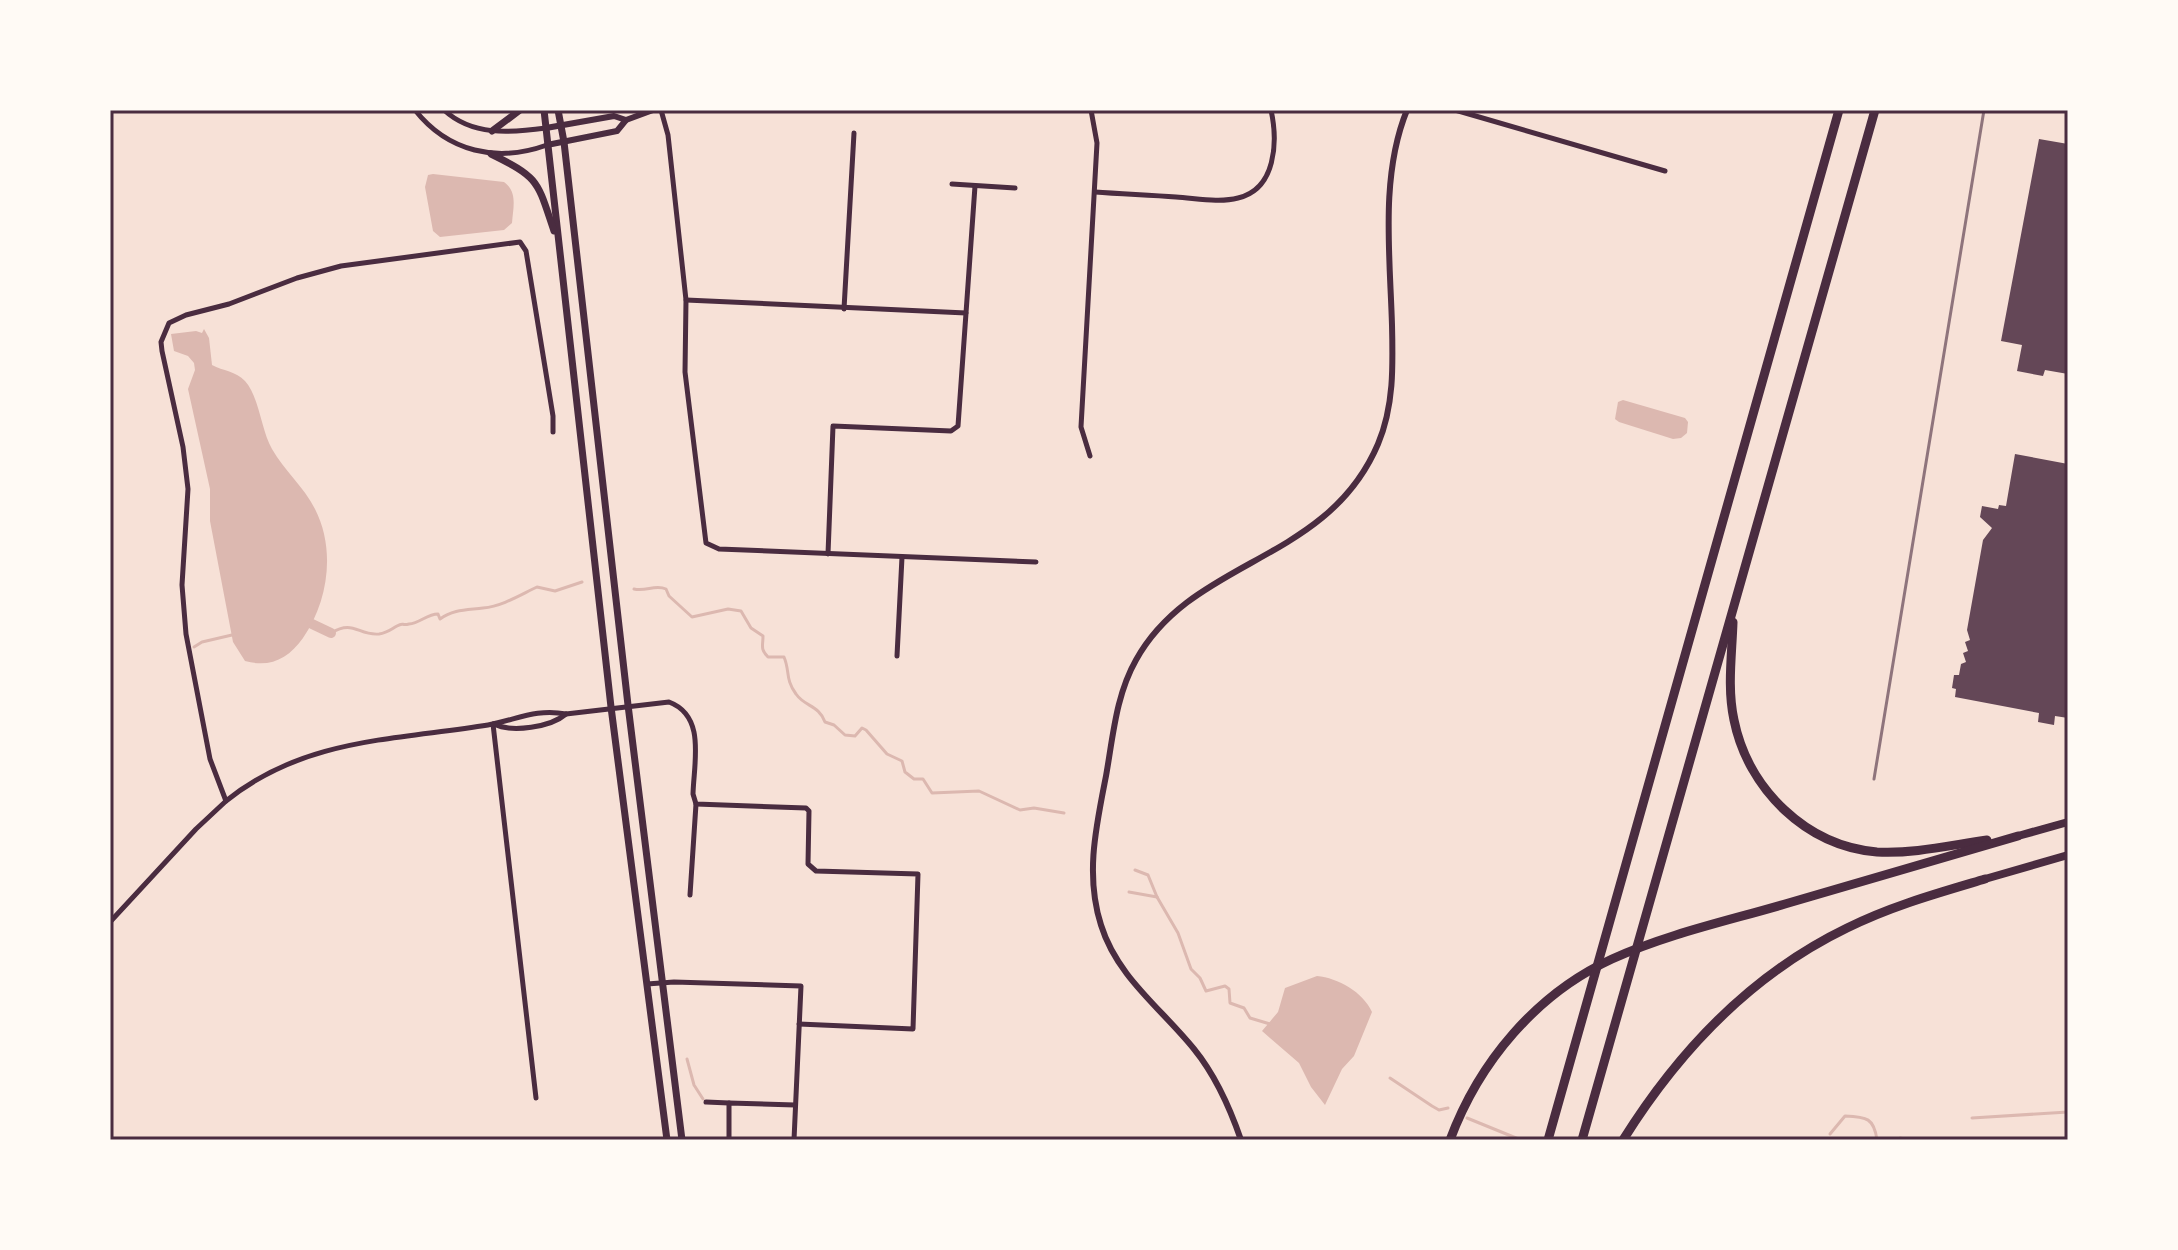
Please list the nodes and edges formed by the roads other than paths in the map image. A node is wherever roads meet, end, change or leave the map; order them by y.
1 (415, 110) edge
2 (444, 110) edge
3 (520, 110) edge
4 (544, 110) edge
5 (558, 110) edge
6 (653, 110) edge
7 (661, 110) edge
8 (1091, 110) edge
9 (1271, 110) edge
10 (1407, 110) edge
11 (1455, 110) edge
12 (1839, 110) edge
13 (1875, 110) edge
14 (626, 120) junction
15 (560, 124) junction
16 (546, 128) junction
17 (492, 131) junction
18 (854, 133) dead end
19 (564, 142) junction
20 (547, 145) junction
21 (491, 154) junction
22 (1665, 171) dead end
23 (952, 184) dead end
24 (975, 186) junction
25 (1015, 188) dead end
26 (1095, 192) junction
27 (559, 243) junction
28 (686, 300) junction
29 (844, 309) junction
30 (966, 313) junction
31 (553, 432) dead end
32 (1090, 456) dead end
33 (828, 554) junction
34 (902, 557) junction
35 (1036, 562) dead end
36 (1734, 605) junction
37 (897, 656) dead end
38 (628, 705) junction
39 (611, 707) junction
40 (566, 714) junction
41 (493, 724) junction
42 (226, 801) junction
43 (696, 804) junction
44 (2068, 822) edge
45 (2018, 836) junction
46 (2068, 855) edge
47 (1985, 879) joint
48 (690, 895) dead end
49 (110, 922) edge
50 (662, 982) junction
51 (647, 984) junction
52 (799, 1024) junction
53 (536, 1098) dead end
54 (706, 1102) dead end
55 (729, 1103) junction
56 (795, 1105) junction
57 (667, 1140) edge
58 (682, 1140) edge
59 (729, 1140) edge
60 (794, 1140) edge
61 (803, 1140) edge
62 (1241, 1140) edge
63 (1450, 1140) edge
64 (1548, 1140) edge
65 (1582, 1140) edge
66 (1623, 1140) edge

1 - 21 street
2 - 17 street
3 - 17 main road
4 - 16 main road
5 - 15 main road
6 - 14 street
7 - 28 street
8 - 26 street
9 - 26 street
10 - 62 street
11 - 22 street
12 - 64 highway
13 - 36 highway
14 - 15 street
14 - 19 street
15 - 16 street
15 - 19 main road
16 - 17 street
16 - 20 main road
18 - 29 street
19 - 20 street
19 - 38 main road
20 - 21 street
20 - 27 main road
21 - 27 main road
23 - 24 street
24 - 25 street
24 - 30 street
26 - 32 street
27 - 39 main road
28 - 29 street
28 - 33 street
29 - 30 street
30 - 33 street
31 - 42 street
33 - 34 street
34 - 35 street
34 - 37 street
36 - 45 highway
36 - 65 highway
38 - 39 street
38 - 43 street
38 - 50 main road
39 - 40 street
39 - 51 main road
40 - 41 street
40 - 41 street
41 - 42 street
41 - 53 street
42 - 49 street
43 - 48 street
43 - 52 street
44 - 45 main road
45 - 63 highway
46 - 47 main road
47 - 66 highway
50 - 51 street
50 - 52 street
50 - 58 main road
51 - 57 main road
52 - 56 street
54 - 55 street
55 - 56 street
55 - 59 street
56 - 60 street
60 - 61 street

